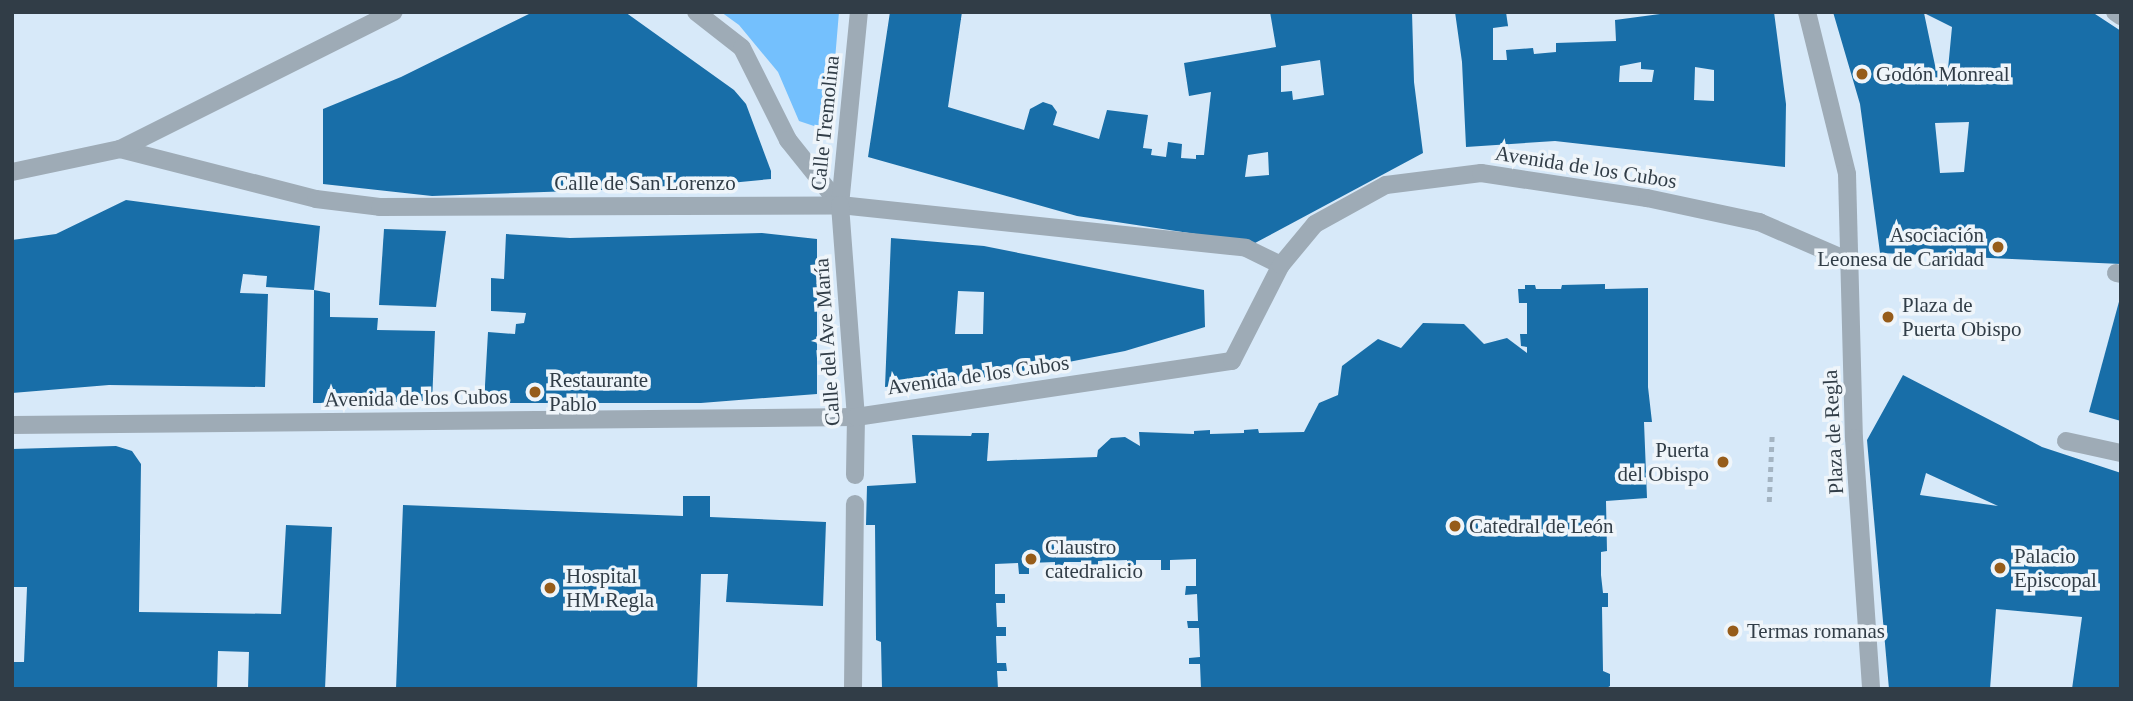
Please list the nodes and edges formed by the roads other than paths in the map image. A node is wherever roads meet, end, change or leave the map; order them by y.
1 (394, 12) edge
2 (696, 12) edge
3 (859, 12) edge
4 (1807, 12) edge
5 (2115, 12) edge
6 (2121, 16) edge
7 (120, 149) junction
8 (12, 172) edge
9 (839, 205) junction
10 (1849, 261) junction
11 (1281, 265) junction
12 (856, 416) junction
13 (12, 425) edge
14 (2066, 441) dead end
15 (2121, 453) edge
16 (855, 475) dead end
17 (855, 504) dead end
18 (853, 689) edge
19 (1871, 689) edge

1 - 7 street
2 - 9 street, Calle Tremolina
3 - 9 street, Calle Tremolina
4 - 10 street, Plaza de Regla
5 - 6 street
7 - 8 street, Calle de San Lorenzo
7 - 9 street, Calle de San Lorenzo
9 - 11 street, Calle de San Lorenzo
9 - 12 street, Calle del Ave María
10 - 11 street, Avenida de los Cubos
10 - 19 street, Plaza de Regla
11 - 12 street, Avenida de los Cubos
12 - 13 street, Avenida de los Cubos
12 - 16 street, Calle del Ave María
14 - 15 street
17 - 18 street

